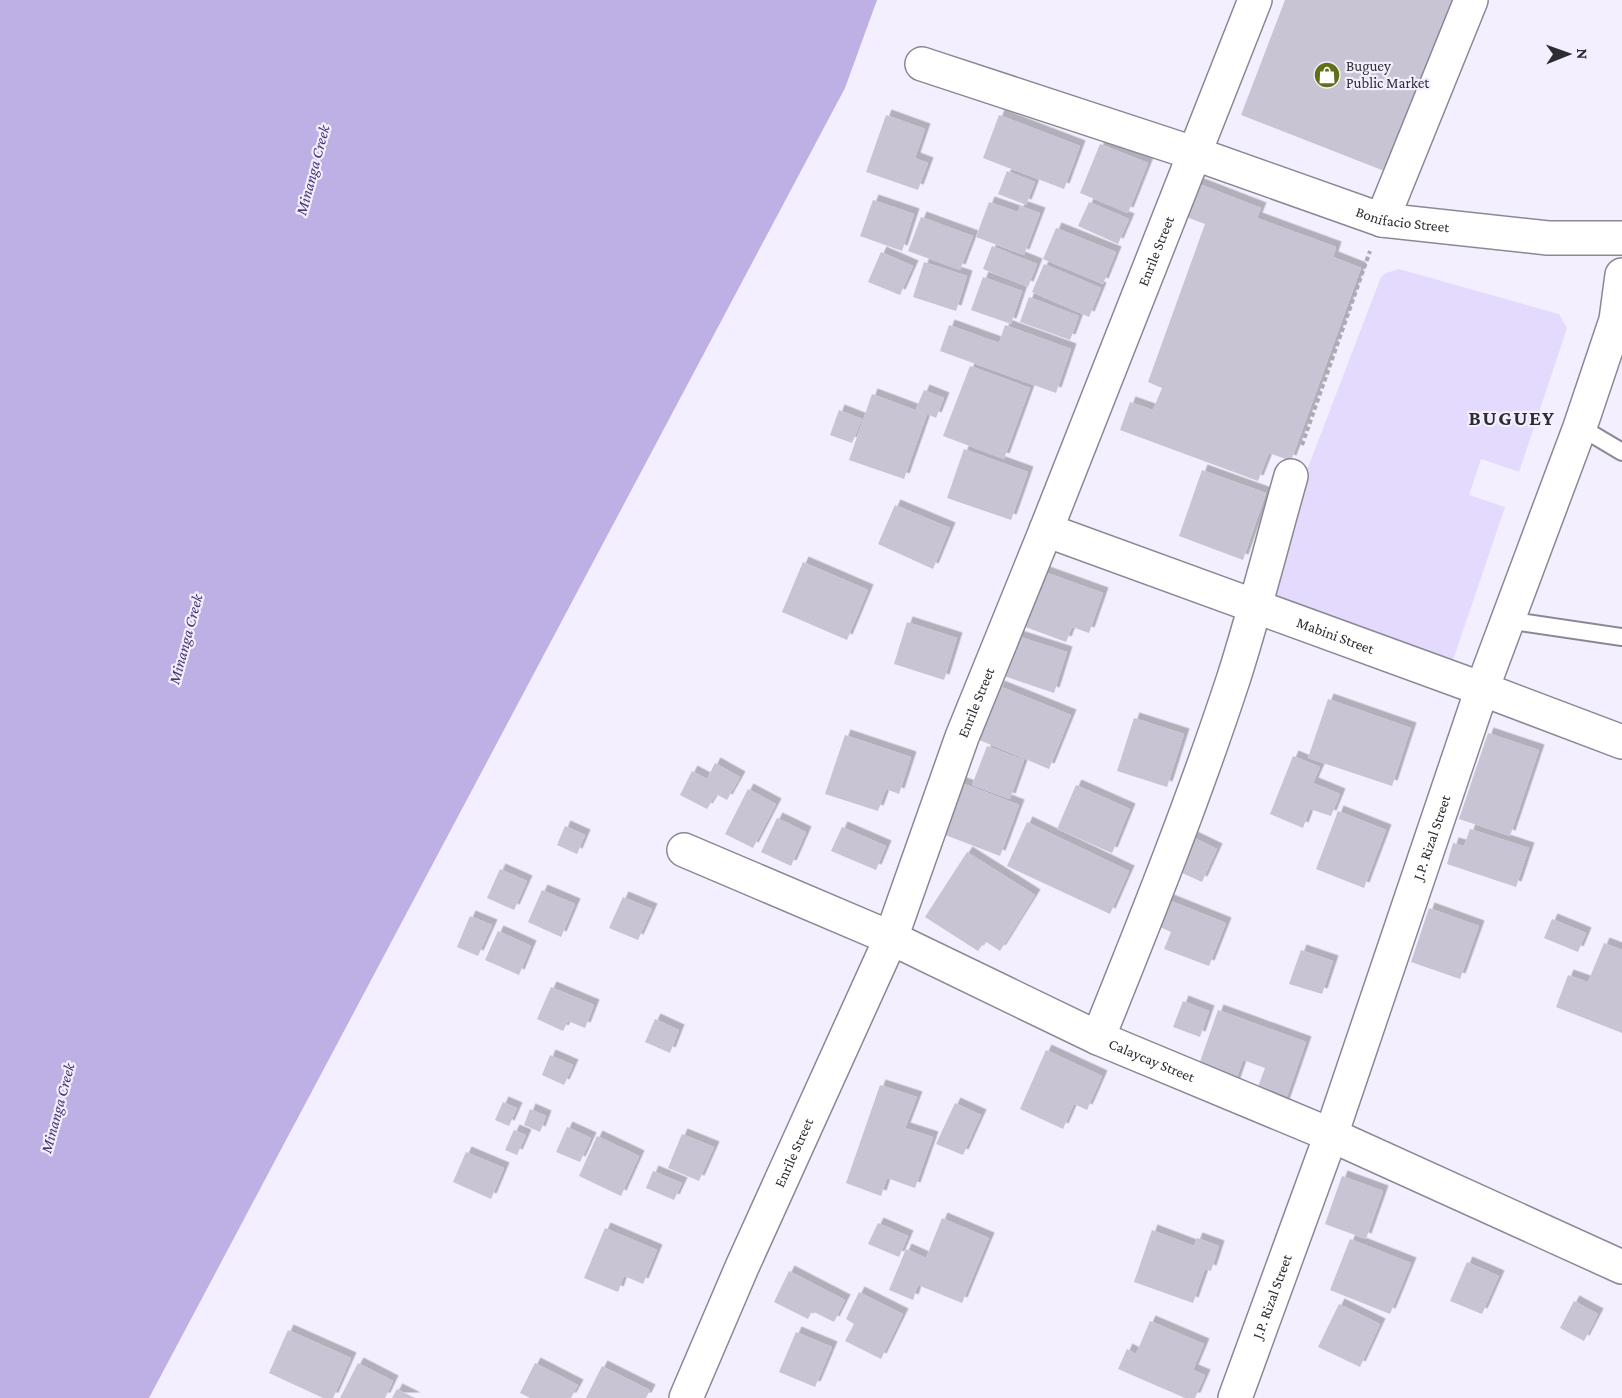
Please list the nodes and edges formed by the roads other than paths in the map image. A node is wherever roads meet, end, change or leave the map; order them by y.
1 (1255, 0) edge
2 (1471, 0) edge
3 (922, 64) dead end
4 (1193, 153) junction
5 (1382, 220) junction
6 (1622, 238) edge
7 (1622, 275) edge
8 (1580, 427) junction
9 (1622, 452) edge
10 (1291, 476) road end
11 (1046, 530) junction
12 (1254, 606) junction
13 (1506, 620) junction
14 (1622, 637) edge
15 (1482, 688) junction
16 (1622, 742) edge
17 (684, 850) dead end
18 (891, 938) junction
19 (1098, 1038) junction
20 (1331, 1135) junction
21 (1622, 1267) edge
22 (686, 1398) edge
23 (1235, 1398) edge

1 - 4 street, Enrile Street
2 - 5 street
3 - 4 street, Bonifacio Street
4 - 5 street, Bonifacio Street
4 - 11 street, Enrile Street
5 - 6 street, Bonifacio Street
7 - 8 street, J.P. Rizal Street
8 - 9 lane
8 - 13 street, J.P. Rizal Street
10 - 12 street
11 - 12 street, Mabini Street
11 - 18 street, Enrile Street
12 - 15 street, Mabini Street
12 - 19 street
13 - 14 lane
13 - 15 street, J.P. Rizal Street
15 - 16 street, Mabini Street
15 - 20 street, J.P. Rizal Street
17 - 18 street, Calaycay Street
18 - 19 street, Calaycay Street
18 - 22 street, Enrile Street
19 - 20 street, Calaycay Street
20 - 21 street, Calaycay Street
20 - 23 street, J.P. Rizal Street

